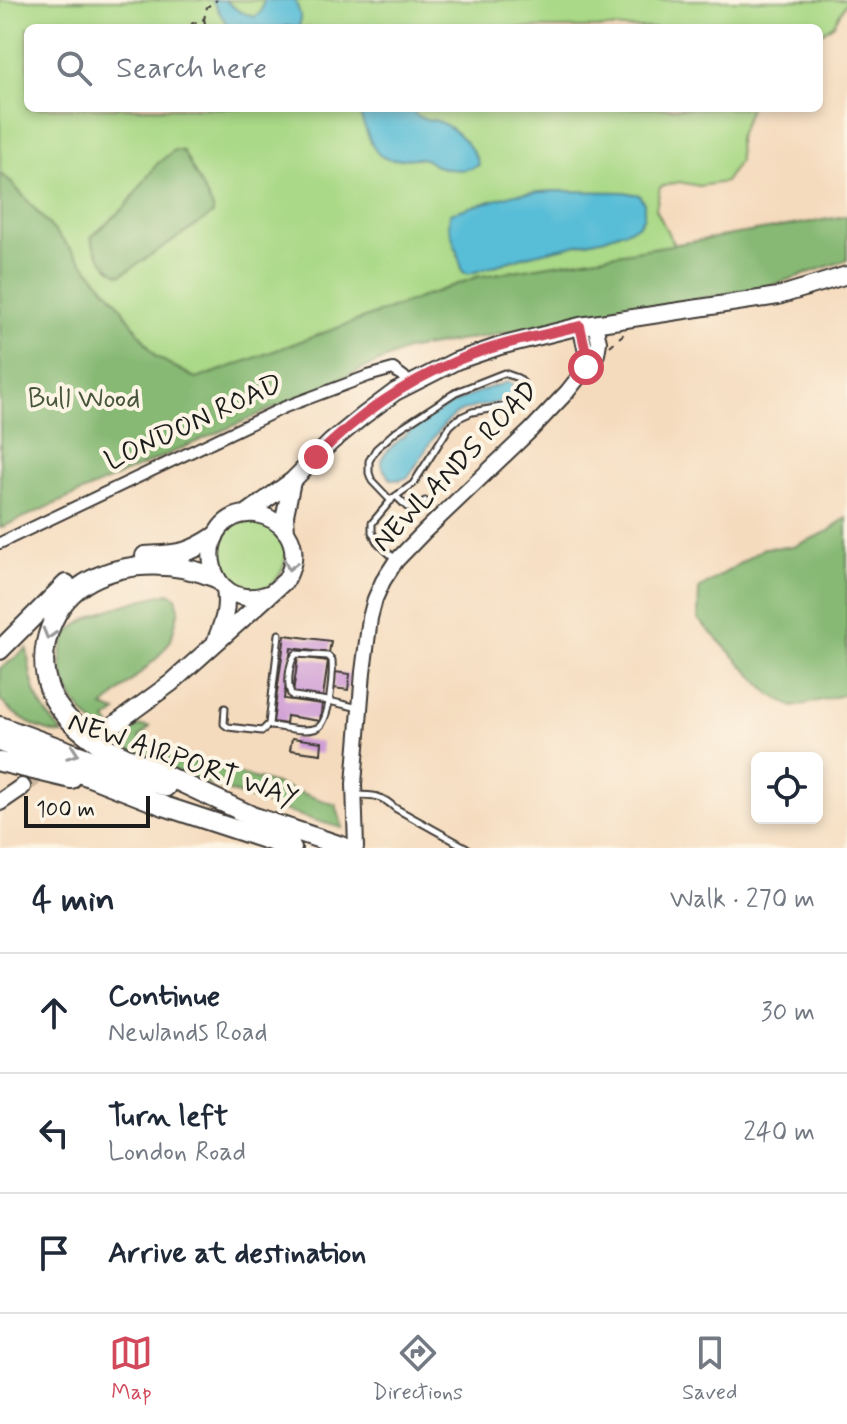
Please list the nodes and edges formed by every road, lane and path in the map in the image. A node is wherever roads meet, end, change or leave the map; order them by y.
1 (217, 0) edge
2 (204, 19) junction
3 (191, 24) dead end
4 (205, 24) edge
5 (847, 275) edge
6 (588, 325) junction
7 (627, 331) dead end
8 (597, 354) junction
9 (586, 367) junction
10 (409, 385) junction
11 (292, 481) junction
12 (394, 498) junction
13 (425, 501) dead end
14 (246, 514) junction
15 (286, 532) junction
16 (214, 537) junction
17 (0, 543) edge
18 (396, 561) junction
19 (220, 583) junction
20 (271, 593) junction
21 (279, 634) dead end
22 (216, 642) junction
23 (0, 650) edge
24 (329, 701) junction
25 (225, 708) dead end
26 (360, 708) junction
27 (269, 724) junction
28 (0, 726) edge
29 (111, 727) tunnel mouth
30 (0, 742) edge
31 (0, 762) edge
32 (22, 787) tunnel mouth
33 (124, 790) junction
34 (354, 795) junction
35 (0, 802) edge
36 (250, 815) junction
37 (340, 845) edge
38 (292, 848) edge
39 (356, 848) edge
40 (467, 848) edge

1 - 2 path
2 - 3 path
2 - 4 path
5 - 6 main road
6 - 8 street
6 - 9 street
6 - 10 main road
7 - 8 path
8 - 9 street, NEWLANDS ROAD
9 - 18 street, NEWLANDS ROAD
10 - 11 main road
10 - 17 street, LONDON ROAD
11 - 14 main road
11 - 15 main road
12 - 12 lane
12 - 13 lane
12 - 18 lane
14 - 15 main road
14 - 16 main road
15 -> 20 main road
16 - 19 main road
16 - 23 highway
18 - 26 street, NEWLANDS ROAD
19 - 20 main road
19 - 22 main road
19 -> 36 highway
20 - 22 main road
21 - 27 lane
22 - 29 main road
24 - 24 lane
24 - 26 lane
24 - 27 lane
25 - 27 lane
26 - 34 street, NEWLANDS ROAD
28 -> 36 highway, NEW AIRPORT WAY
30 - 33 highway, NEW AIRPORT WAY
31 - 33 highway
32 - 35 main road
33 - 38 highway, NEW AIRPORT WAY
34 - 39 street, NEWLANDS ROAD
34 - 40 lane
36 - 37 highway, NEW AIRPORT WAY

